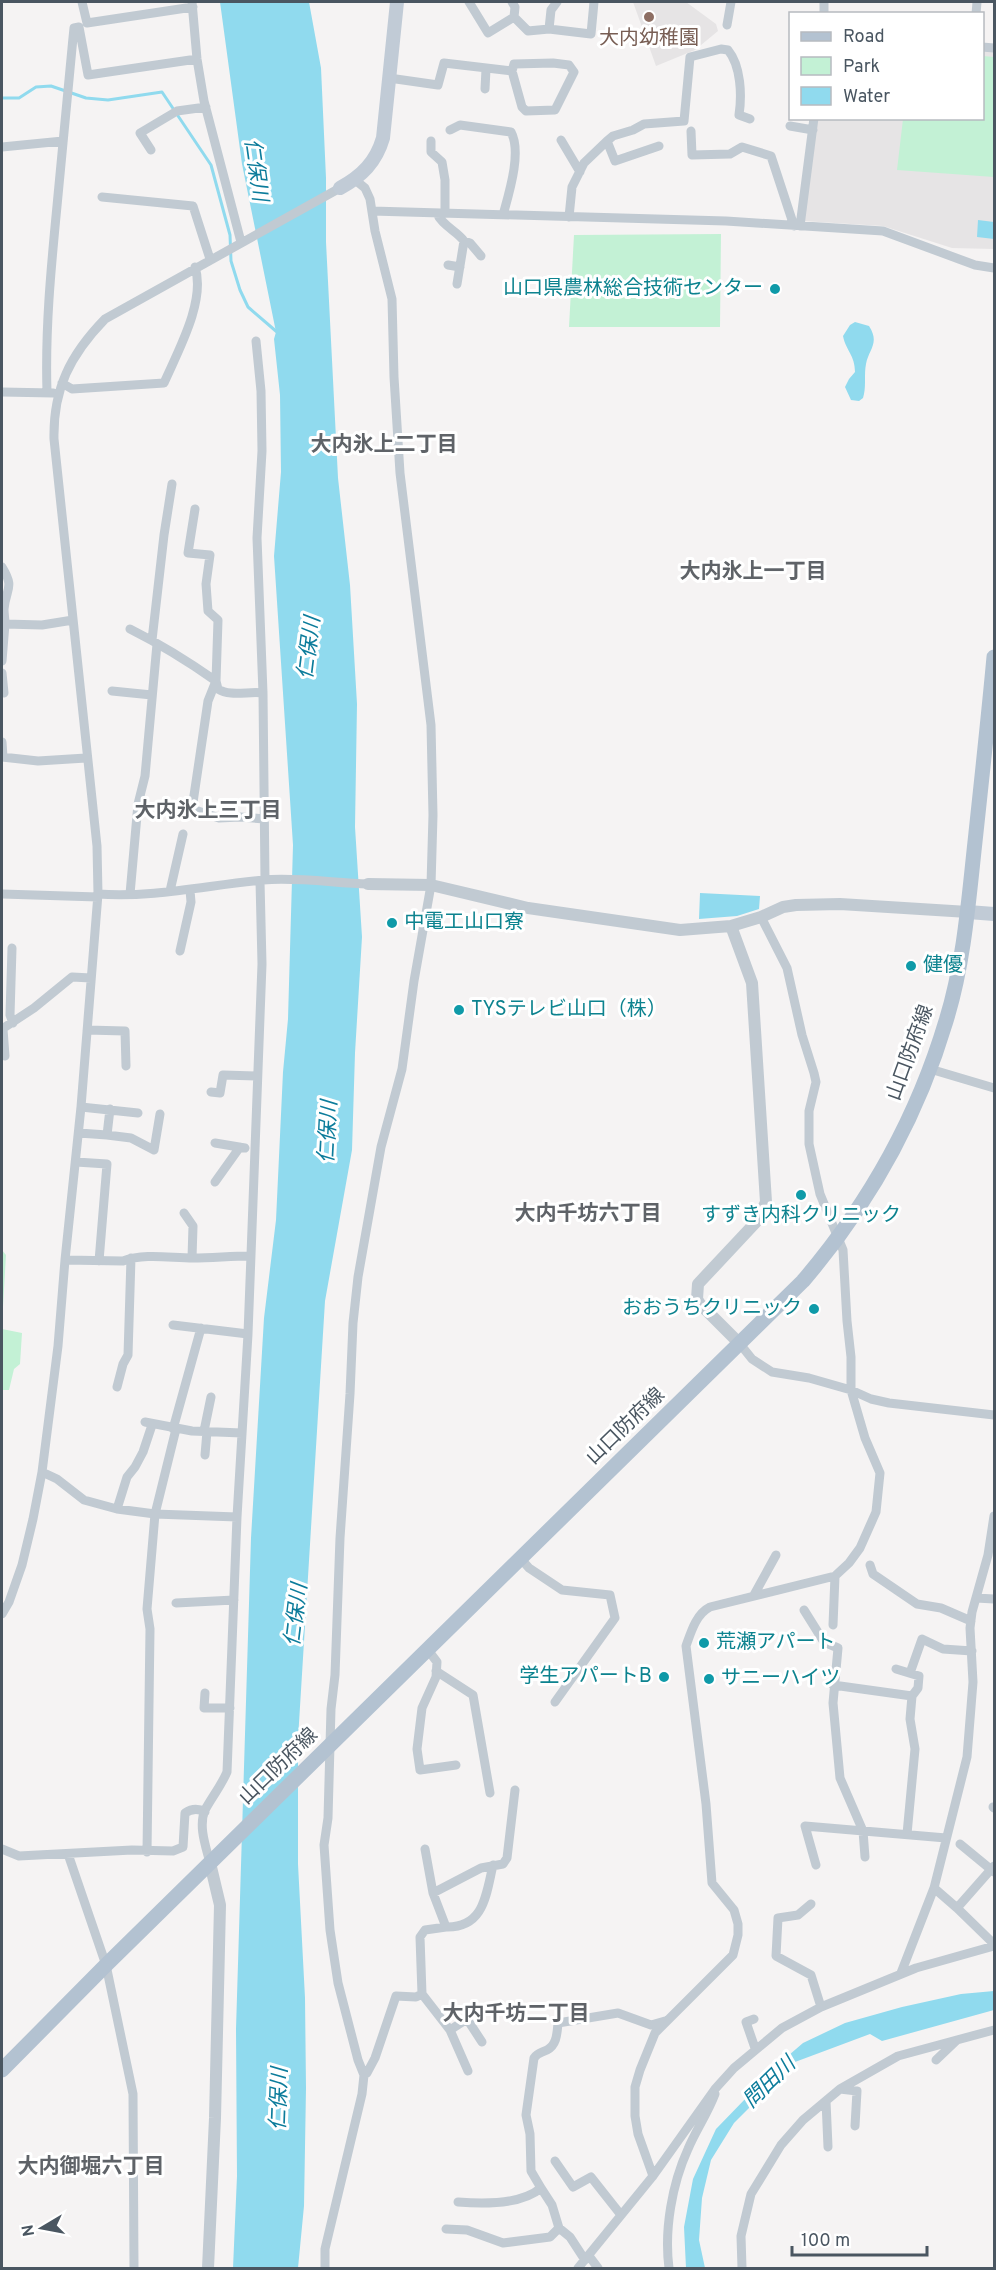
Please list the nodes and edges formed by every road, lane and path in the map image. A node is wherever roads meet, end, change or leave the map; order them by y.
1 (82, 2) edge
2 (397, 2) edge
3 (469, 2) edge
4 (512, 2) edge
5 (557, 2) edge
6 (594, 2) edge
7 (731, 2) edge
8 (192, 4) edge
9 (514, 17) junction
10 (727, 25) dead end
11 (549, 29) junction
12 (197, 59) junction
13 (486, 69) junction
14 (512, 71) junction
15 (389, 78) junction
16 (485, 89) dead end
17 (206, 106) junction
18 (750, 119) dead end
19 (814, 120) edge
20 (790, 126) dead end
21 (450, 130) dead end
22 (813, 130) junction
23 (691, 131) dead end
24 (561, 140) dead end
25 (63, 141) junction
26 (431, 141) dead end
27 (607, 141) junction
28 (2, 147) edge
29 (152, 150) dead end
30 (654, 152) dead end
31 (580, 172) junction
32 (354, 179) junction
33 (338, 188) joint
34 (102, 197) dead end
35 (372, 211) junction
36 (441, 213) junction
37 (503, 215) junction
38 (569, 217) junction
39 (797, 226) junction
40 (464, 241) junction
41 (241, 242) junction
42 (481, 256) dead end
43 (210, 259) junction
44 (448, 265) dead end
45 (195, 267) junction
46 (460, 267) junction
47 (994, 268) edge
48 (457, 284) dead end
49 (256, 341) dead end
50 (62, 383) junction
51 (2, 392) edge
52 (47, 392) junction
53 (57, 393) junction
54 (172, 484) dead end
55 (195, 508) dead end
56 (2, 567) edge
57 (3, 611) edge
58 (73, 620) junction
59 (5, 624) junction
60 (130, 629) dead end
61 (155, 642) junction
62 (994, 657) edge
63 (2, 661) edge
64 (2, 674) edge
65 (216, 681) junction
66 (112, 691) dead end
67 (4, 693) dead end
68 (264, 693) junction
69 (152, 695) junction
70 (991, 723) edge
71 (2, 742) edge
72 (2, 757) edge
73 (86, 758) junction
74 (176, 807) dead end
75 (192, 809) junction
76 (265, 819) junction
77 (183, 834) dead end
78 (265, 880) junction
79 (368, 884) joint
80 (431, 885) junction
81 (190, 890) junction
82 (170, 891) junction
83 (2, 894) edge
84 (130, 894) junction
85 (98, 896) junction
86 (968, 912) junction
87 (994, 914) edge
88 (760, 917) junction
89 (731, 926) junction
90 (12, 948) dead end
91 (180, 951) dead end
92 (91, 978) junction
93 (13, 1023) junction
94 (2, 1029) edge
95 (87, 1030) junction
96 (5, 1056) dead end
97 (126, 1066) dead end
98 (930, 1069) junction
99 (257, 1076) junction
100 (994, 1088) edge
101 (211, 1092) dead end
102 (81, 1107) junction
103 (110, 1109) junction
104 (138, 1113) dead end
105 (160, 1114) dead end
106 (79, 1133) junction
107 (107, 1135) junction
108 (215, 1143) dead end
109 (240, 1147) junction
110 (254, 1148) junction
111 (76, 1162) junction
112 (215, 1182) dead end
113 (184, 1213) dead end
114 (839, 1238) junction
115 (249, 1256) junction
116 (131, 1258) junction
117 (192, 1258) junction
118 (65, 1260) junction
119 (99, 1261) junction
120 (173, 1325) dead end
121 (201, 1328) junction
122 (248, 1334) junction
123 (740, 1344) junction
124 (117, 1387) dead end
125 (851, 1390) junction
126 (211, 1397) dead end
127 (994, 1415) edge
128 (175, 1429) junction
129 (205, 1431) junction
130 (242, 1433) junction
131 (205, 1455) dead end
132 (42, 1472) junction
133 (117, 1509) junction
134 (155, 1514) junction
135 (994, 1516) edge
136 (237, 1517) junction
137 (776, 1555) dead end
138 (991, 1555) edge
139 (521, 1559) junction
140 (870, 1565) dead end
141 (835, 1576) junction
142 (754, 1595) junction
143 (975, 1598) junction
144 (994, 1599) edge
145 (234, 1600) junction
146 (176, 1603) dead end
147 (804, 1610) dead end
148 (2, 1614) edge
149 (971, 1621) junction
150 (833, 1625) dead end
151 (428, 1650) junction
152 (972, 1651) junction
153 (896, 1669) dead end
154 (436, 1671) junction
155 (910, 1673) junction
156 (833, 1684) junction
157 (205, 1693) dead end
158 (912, 1696) junction
159 (555, 1702) dead end
160 (230, 1708) junction
161 (329, 1748) junction
162 (456, 1765) dead end
163 (515, 1790) dead end
164 (490, 1793) dead end
165 (204, 1812) junction
166 (862, 1831) junction
167 (907, 1834) junction
168 (946, 1838) junction
169 (960, 1844) dead end
170 (2, 1849) edge
171 (424, 1849) dead end
172 (147, 1852) junction
173 (68, 1854) junction
174 (864, 1857) dead end
175 (210, 1863) junction
176 (816, 1865) dead end
177 (493, 1866) junction
178 (994, 1870) edge
179 (934, 1888) junction
180 (433, 1893) junction
181 (811, 1904) dead end
182 (957, 1908) junction
183 (446, 1927) junction
184 (994, 1945) edge
185 (106, 1965) junction
186 (901, 1973) junction
187 (422, 1994) junction
188 (821, 2007) junction
189 (754, 2019) dead end
190 (667, 2020) junction
191 (450, 2030) junction
192 (994, 2030) edge
193 (959, 2038) junction
194 (482, 2042) dead end
195 (755, 2048) junction
196 (936, 2060) dead end
197 (2, 2070) edge
198 (468, 2071) dead end
199 (364, 2074) junction
200 (715, 2089) junction
201 (840, 2089) junction
202 (826, 2101) junction
203 (855, 2126) dead end
204 (828, 2147) dead end
205 (555, 2161) dead end
206 (653, 2176) junction
207 (541, 2188) junction
208 (458, 2202) dead end
209 (621, 2215) junction
210 (559, 2228) junction
211 (446, 2229) dead end
212 (587, 2258) junction
213 (134, 2268) edge
214 (208, 2268) edge
215 (325, 2268) edge
216 (578, 2268) edge
217 (598, 2268) edge
218 (669, 2268) edge
219 (742, 2268) edge

1 - 8 street
2 - 15 main road
3 - 9 street
4 - 9 street
5 - 11 street
6 - 11 street
7 - 10 street
8 - 12 street
9 - 11 street
12 - 17 street
12 - 25 street
13 - 14 street
13 - 15 street
13 - 16 street
14 - 14 street
15 - 32 main road
17 - 29 street
17 - 41 street
18 - 27 street
19 - 22 street
20 - 22 street
21 - 37 street
22 - 39 street
23 - 39 street
24 - 31 street
25 - 28 street
25 - 52 street
26 - 36 street
27 - 30 street
27 - 31 street
31 - 38 street
32 - 33 main road
32 - 35 street
33 - 41 street
34 - 43 street
35 - 36 street
35 - 80 street
36 - 37 street
36 - 40 street
37 - 38 street
38 - 39 street
39 - 47 street
40 - 42 street
40 - 46 street
41 - 43 street
43 - 45 street
44 - 46 street
45 - 50 street
45 - 50 street
46 - 48 street
49 - 68 street
50 - 53 street
51 - 52 street
52 - 53 street
53 - 58 street
54 - 61 street
55 - 65 street
56 - 57 street
57 - 59 street
58 - 59 street
58 - 73 street
59 - 63 street
60 - 61 street
61 - 65 street
61 - 69 street
62 - 70 main road, 山口防府線
64 - 67 street
65 - 68 street
65 - 75 street
66 - 69 street
68 - 76 street
69 - 84 street
70 - 86 main road, 山口防府線
71 - 72 street
72 - 73 street
73 - 85 street
74 - 75 street
75 - 76 street
76 - 78 street
77 - 82 street
78 - 79 street
78 - 81 street
78 - 99 street
79 - 80 street
80 - 89 street
80 - 161 street
81 - 82 street
81 - 91 street
82 - 84 street
83 - 85 street
84 - 85 street
85 - 92 street
86 - 87 main road
86 - 88 street
86 - 98 main road, 山口防府線
88 - 89 street
88 - 114 street
89 - 123 street
90 - 93 street
92 - 93 street
92 - 95 street
93 - 94 street
94 - 96 street
95 - 97 street
95 - 102 street
98 - 100 street
98 - 114 main road, 山口防府線
99 - 101 street
99 - 110 street
102 - 103 street
102 - 106 street
103 - 104 street
103 - 107 street
105 - 107 street
106 - 107 street
106 - 111 street
108 - 109 street
109 - 110 street
109 - 112 street
110 - 115 street
111 - 118 street
111 - 119 street
113 - 117 street
114 - 123 main road, 山口防府線
114 - 125 street
115 - 117 street
115 - 122 street
116 - 117 street
116 - 119 street
116 - 124 street
118 - 119 street
118 - 132 street
120 - 121 street
121 - 122 street
121 - 128 street
122 - 130 street
123 - 125 street
123 - 139 main road, 山口防府線
125 - 127 street
125 - 141 street
126 - 129 street
128 - 129 street
128 - 133 street
128 - 134 street
129 - 130 street
129 - 131 street
130 - 136 street
132 - 133 street
132 - 148 street
133 - 134 street
134 - 136 street
134 - 172 street
135 - 138 street
136 - 145 street
137 - 142 street
138 - 143 street
139 - 151 main road, 山口防府線
139 - 159 street
140 - 149 street
141 - 142 street
141 - 150 street
142 - 190 street
143 - 144 street
143 - 149 street
145 - 146 street
145 - 160 street
147 - 156 street
149 - 152 street
151 - 154 street
151 - 161 main road, 山口防府線
152 - 155 street
152 - 168 street
153 - 155 street
154 - 162 street
154 - 164 street
155 - 158 street
156 - 158 street
156 - 166 street
157 - 160 street
158 - 167 street
160 - 165 street
161 - 175 main road, 山口防府線
161 - 199 street
163 - 177 street
165 - 172 street
165 - 175 street
166 - 167 street
166 - 174 street
166 - 176 street
167 - 168 street
168 - 179 street
169 - 178 street
170 - 173 street
171 - 180 street
172 - 173 street
173 - 185 street
175 - 185 main road, 山口防府線
175 - 214 street
177 - 180 street
177 - 183 street
178 - 182 street
179 - 182 street
179 - 186 street
180 - 183 street
181 - 188 street
182 - 184 street
183 - 187 street
184 - 186 street
185 - 197 main road, 山口防府線
185 - 213 street
186 - 188 street
187 - 191 street
187 - 199 street
188 - 195 street
189 - 195 street
190 - 206 street
190 - 207 street
191 - 194 street
191 - 198 street
192 - 193 street
193 - 196 street
193 - 201 street
195 - 200 street
199 - 215 street
200 - 206 street
200 - 218 street
201 - 202 street
201 - 203 street
202 - 204 street
202 - 219 street
205 - 209 street
206 - 209 street
207 - 208 street
207 - 210 street
209 - 212 street
210 - 211 street
210 - 212 street
212 - 216 street
212 - 217 street

